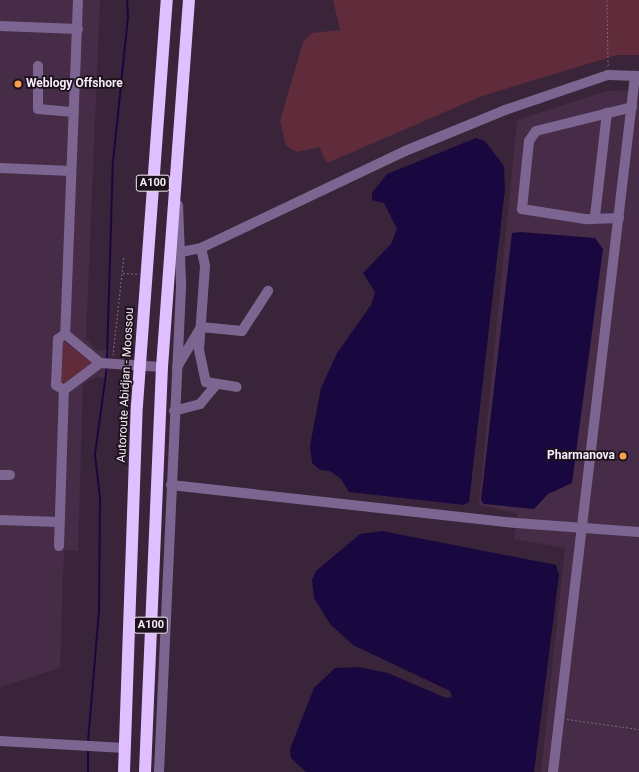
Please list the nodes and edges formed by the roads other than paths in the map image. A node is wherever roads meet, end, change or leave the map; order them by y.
1 (78, 0) edge
2 (167, 0) edge
3 (189, 0) edge
4 (0, 26) edge
5 (78, 29) junction
6 (184, 65) junction
7 (38, 66) dead end
8 (637, 76) edge
9 (632, 107) junction
10 (74, 112) junction
11 (607, 113) junction
12 (0, 168) edge
13 (71, 171) junction
14 (596, 216) junction
15 (619, 218) junction
16 (201, 248) junction
17 (181, 252) junction
18 (268, 291) dead end
19 (201, 327) junction
20 (65, 334) junction
21 (177, 340) junction
22 (188, 343) junction
23 (199, 350) junction
24 (104, 363) junction
25 (140, 365) junction
26 (179, 365) junction
27 (162, 367) junction
28 (215, 386) junction
29 (237, 387) dead end
30 (64, 390) junction
31 (177, 411) junction
32 (171, 485) junction
33 (0, 520) edge
34 (59, 522) junction
35 (580, 526) junction
36 (639, 532) edge
37 (59, 546) dead end
38 (0, 741) edge
39 (125, 748) junction
40 (124, 772) edge
41 (145, 772) edge
42 (159, 772) edge
43 (553, 772) edge

1 - 5 street
2 - 25 highway, Autoroute Abidjan - Moossou / A100
3 - 6 highway, A100
4 - 5 street
5 - 10 street
6 - 17 street
6 - 27 highway, A100
7 - 10 street
8 - 9 street
8 - 16 street
9 - 11 street
9 - 15 street
10 - 13 street
11 - 14 street
11 - 14 street
12 - 13 street
13 - 20 street
14 - 15 street
15 - 35 street
16 - 17 street
16 - 19 street
17 - 21 street
18 - 19 street
19 - 22 street
19 - 23 street
20 - 24 street
20 - 30 street
21 - 22 street
21 - 26 street
22 - 23 street
22 - 26 street
23 - 28 street
24 - 25 street
24 - 30 street
25 - 27 street
25 - 39 highway, Autoroute Abidjan - Moossou / A100
26 - 31 street
27 - 41 highway, A100
28 - 29 street
28 - 31 street
30 - 34 street
31 - 32 street
32 - 35 street
32 - 42 street
33 - 34 street
34 - 37 street
35 - 36 street
35 - 43 street
38 - 39 street
39 - 40 highway, Autoroute Abidjan - Moossou / A100

